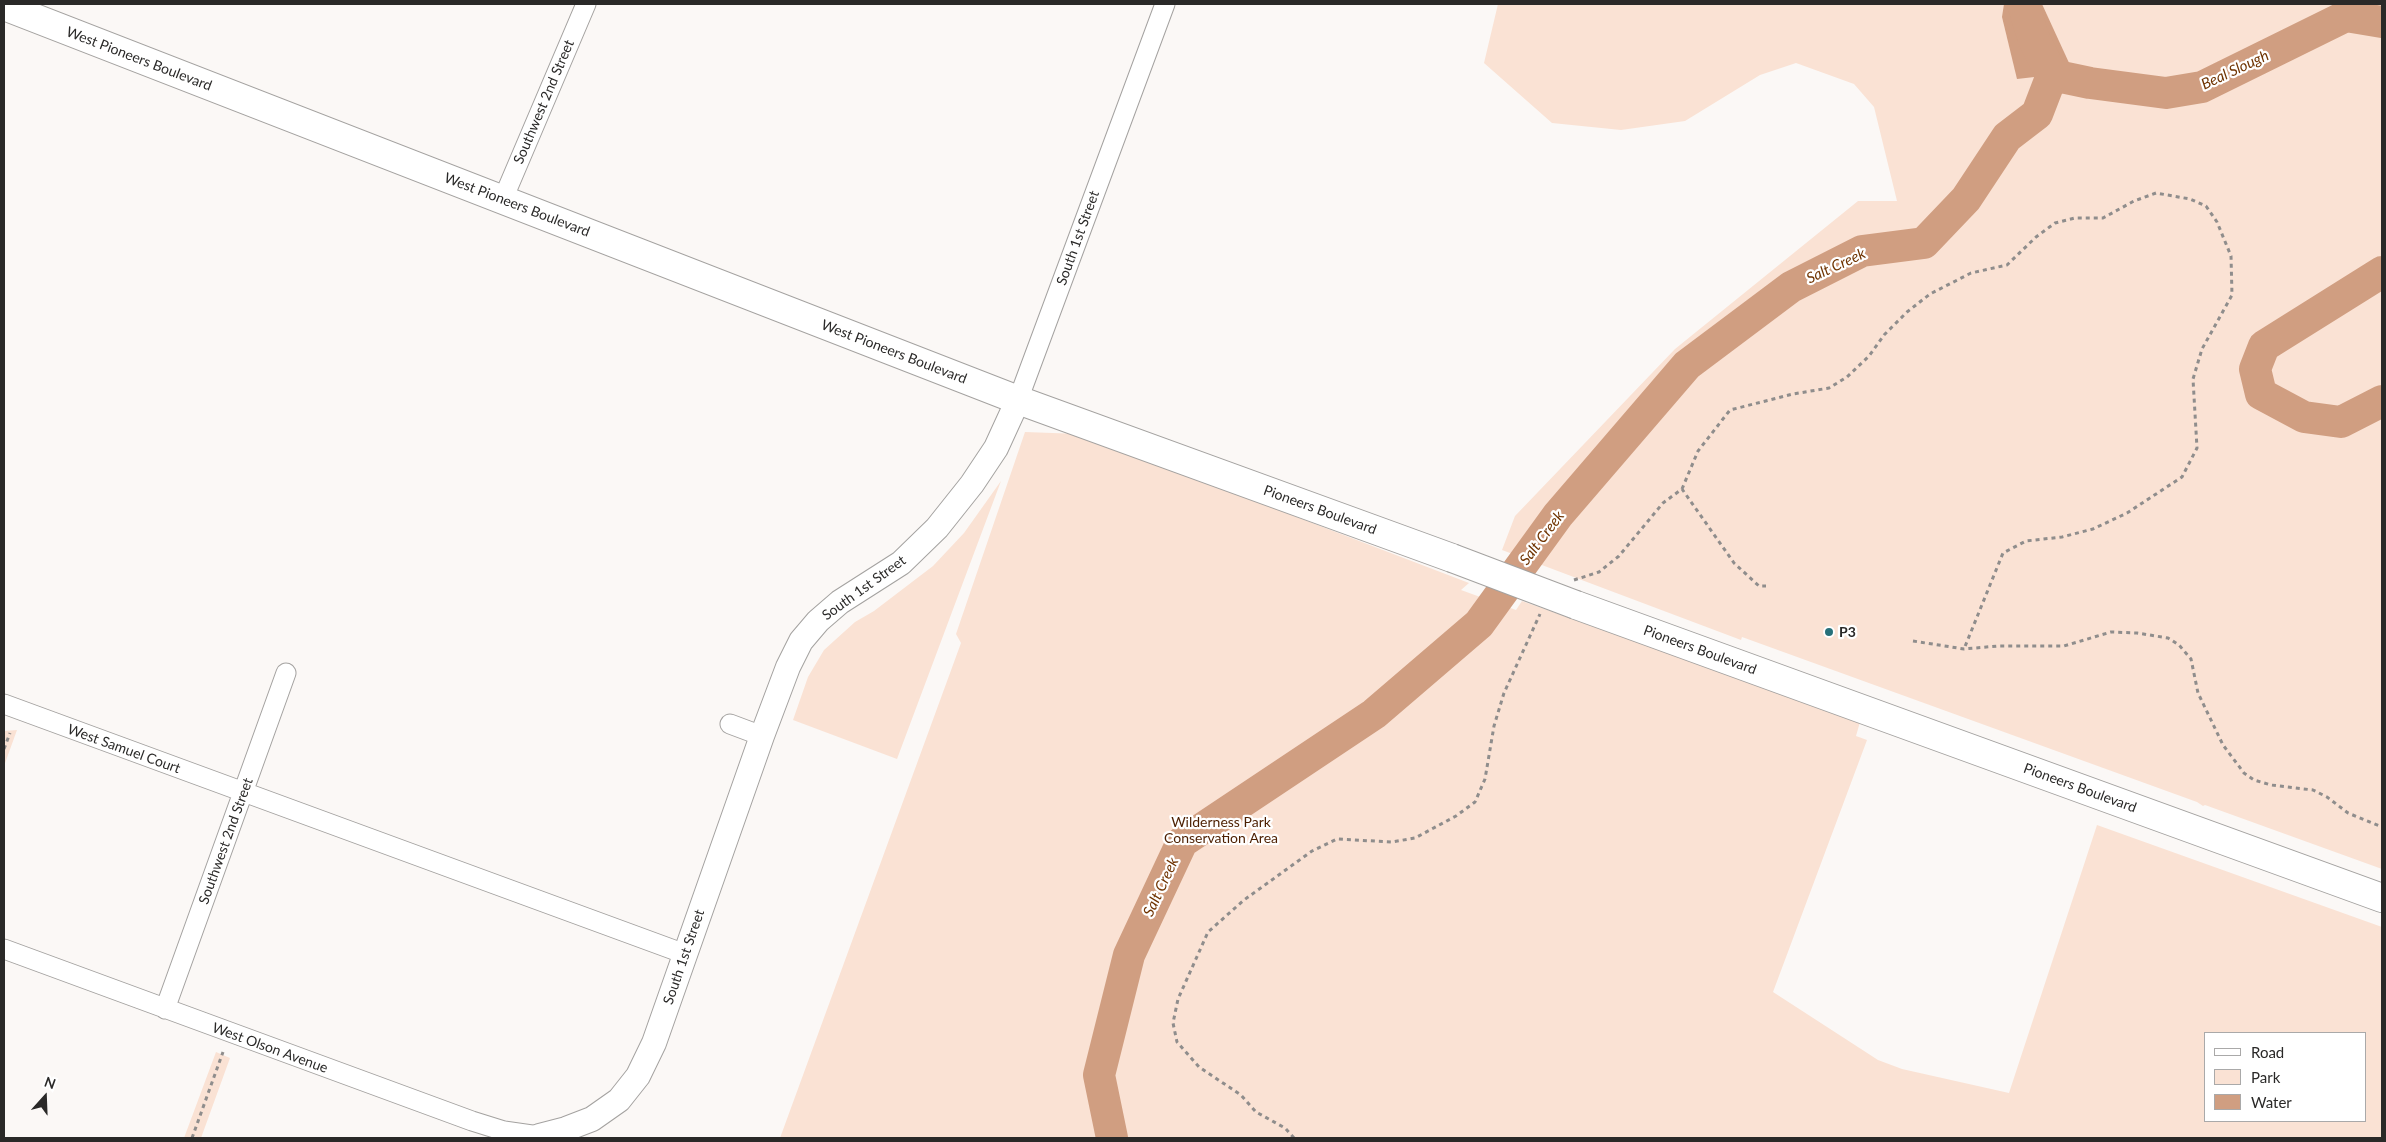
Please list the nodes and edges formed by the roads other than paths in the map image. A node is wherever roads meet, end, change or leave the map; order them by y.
1 (586, 4) edge
2 (1164, 4) edge
3 (7, 8) edge
4 (503, 199) junction
5 (1018, 400) junction
6 (286, 673) dead end
7 (4, 704) edge
8 (730, 724) dead end
9 (762, 736) junction
10 (243, 793) junction
11 (2382, 898) edge
12 (4, 948) edge
13 (685, 954) junction
14 (165, 1009) junction
15 (539, 1137) edge

1 - 4 street, Southwest 2nd Street
2 - 5 street, South 1st Street
3 - 4 main road, West Pioneers Boulevard
4 - 5 main road, West Pioneers Boulevard
5 - 9 street, South 1st Street
5 - 11 main road, Pioneers Boulevard, bridge
6 - 10 street, Southwest 2nd Street
7 - 10 street, West Samuel Court
8 - 9 street
9 - 13 street, South 1st Street
10 - 13 street, West Samuel Court
10 - 14 street, Southwest 2nd Street
12 - 14 street, West Olson Avenue
13 - 15 street, South 1st Street
14 - 15 street, West Olson Avenue

